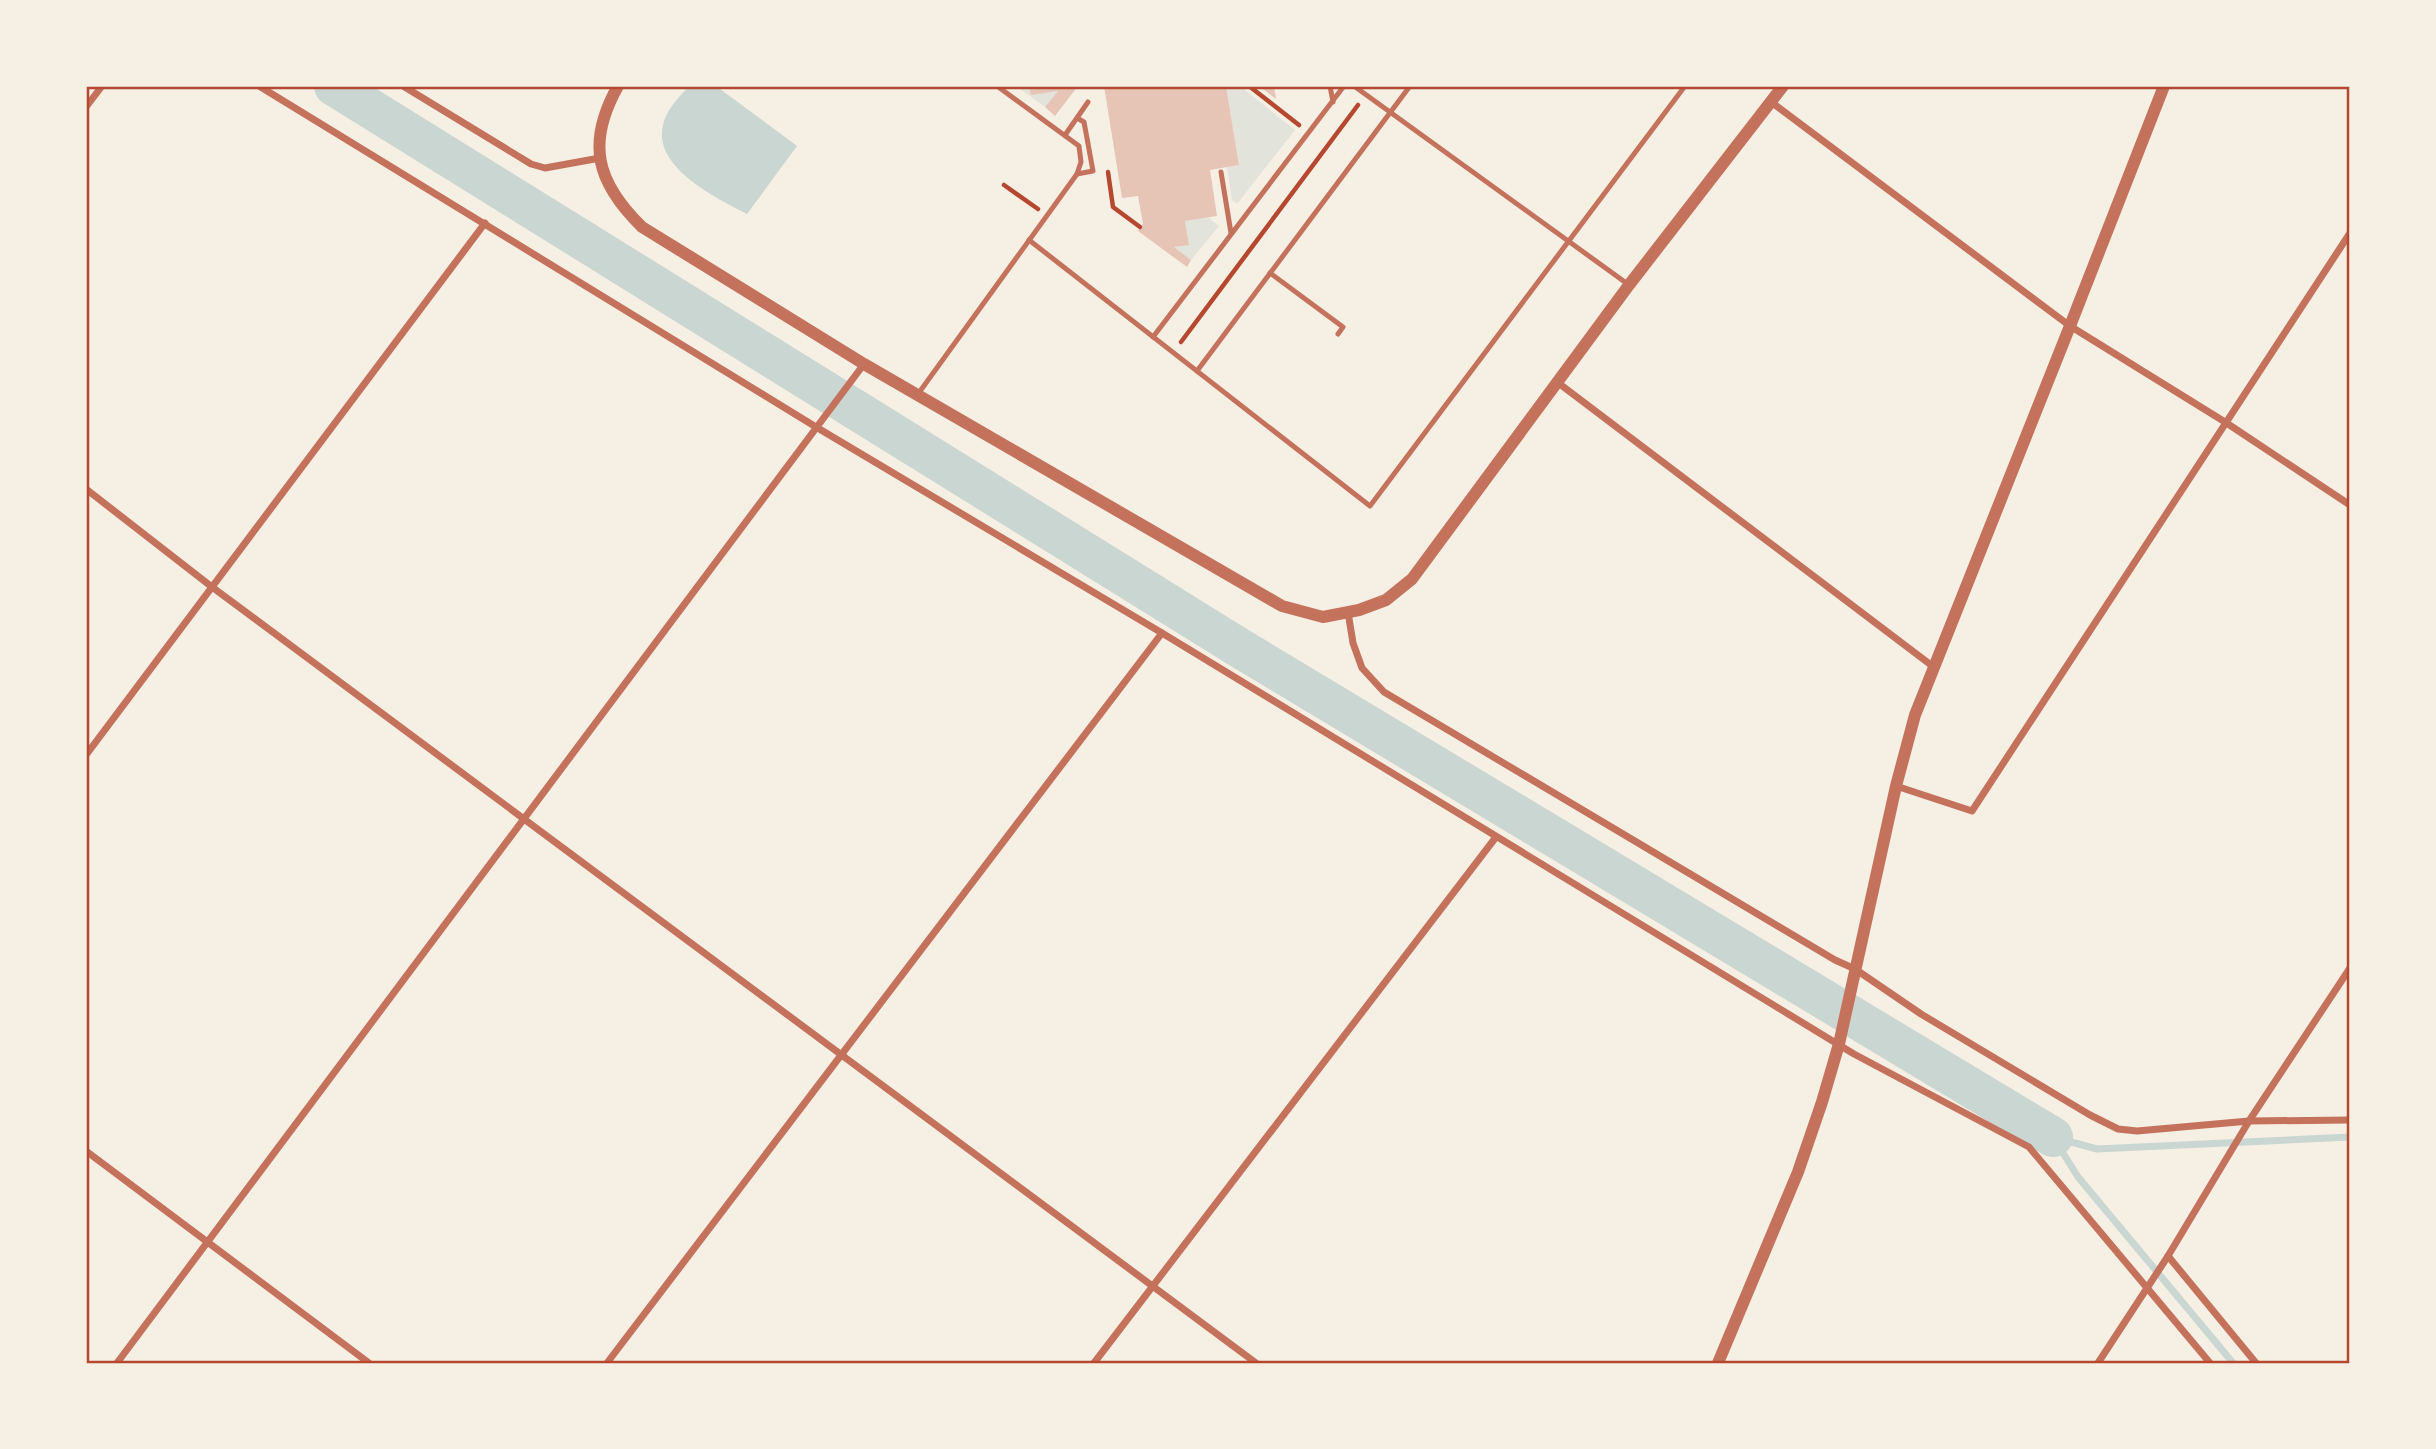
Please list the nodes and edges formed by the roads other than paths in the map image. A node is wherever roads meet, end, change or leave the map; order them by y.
1 (102, 86) edge
2 (259, 86) edge
3 (403, 86) edge
4 (618, 86) edge
5 (997, 86) edge
6 (1330, 86) edge
7 (1344, 86) edge
8 (1354, 86) edge
9 (1410, 86) edge
10 (1685, 86) edge
11 (1783, 86) edge
12 (2164, 86) edge
13 (1088, 102) dead end
14 (1333, 102) junction
15 (1771, 103) junction
16 (86, 107) edge
17 (1390, 112) junction
18 (1077, 118) junction
19 (1065, 135) junction
20 (600, 158) junction
21 (1221, 172) dead end
22 (1077, 174) junction
23 (485, 223) junction
24 (1231, 233) junction
25 (2350, 233) edge
26 (1029, 240) junction
27 (1568, 241) junction
28 (1270, 273) junction
29 (1629, 285) junction
30 (2070, 326) junction
31 (1338, 334) dead end
32 (1153, 337) junction
33 (864, 364) junction
34 (1197, 371) junction
35 (1558, 382) junction
36 (918, 394) junction
37 (2225, 422) junction
38 (816, 426) junction
39 (86, 489) edge
40 (2350, 505) edge
41 (212, 587) junction
42 (1348, 612) junction
43 (1162, 632) junction
44 (1935, 668) junction
45 (86, 755) edge
46 (1896, 786) junction
47 (523, 819) junction
48 (1496, 837) junction
49 (2350, 968) edge
50 (1854, 974) junction
51 (1839, 1044) junction
52 (842, 1054) junction
53 (2350, 1120) edge
54 (2249, 1121) junction
55 (86, 1151) edge
56 (206, 1241) junction
57 (2168, 1256) junction
58 (1152, 1285) junction
59 (2147, 1288) junction
60 (117, 1363) edge
61 (369, 1363) edge
62 (607, 1363) edge
63 (1094, 1363) edge
64 (1256, 1363) edge
65 (1718, 1363) edge
66 (2098, 1363) edge
67 (2210, 1363) edge
68 (2256, 1363) edge

1 - 16 street
2 - 23 street
3 - 20 street
4 - 20 street
5 - 19 lane
6 - 14 lane
7 - 14 lane
8 - 17 lane
9 - 17 lane
10 - 27 lane
11 - 15 street
12 - 30 street
13 - 18 lane
14 - 24 lane
15 - 29 street
15 - 30 street
17 - 27 lane
17 - 28 lane
18 - 19 lane
18 - 22 lane
19 - 22 lane
20 - 33 street
21 - 24 lane
22 - 26 lane
23 - 38 street
23 - 41 street
24 - 32 lane
25 - 37 street
26 - 32 lane
26 - 36 lane
27 - 29 lane
27 - 34 lane
28 - 31 lane
28 - 34 lane
29 - 35 street
30 - 37 street
30 - 44 street
32 - 34 lane
33 - 36 street
33 - 38 street
35 - 42 street
35 - 44 street
36 - 42 street
37 - 40 street
37 - 46 street
38 - 43 street
38 - 47 street
39 - 41 street
41 - 45 street
41 - 47 street
42 - 50 street
43 - 48 street
43 - 52 street
44 - 46 street
46 - 50 street
47 - 52 street
47 - 56 street
48 - 51 street
48 - 58 street
49 - 54 street
50 - 51 street
50 - 54 street
51 - 59 street
51 - 65 street
52 - 58 street
52 - 62 street
53 - 54 street
54 - 57 street
55 - 56 street
56 - 60 street
56 - 61 street
57 - 59 street
57 - 68 street
58 - 63 street
58 - 64 street
59 - 66 street
59 - 67 street

